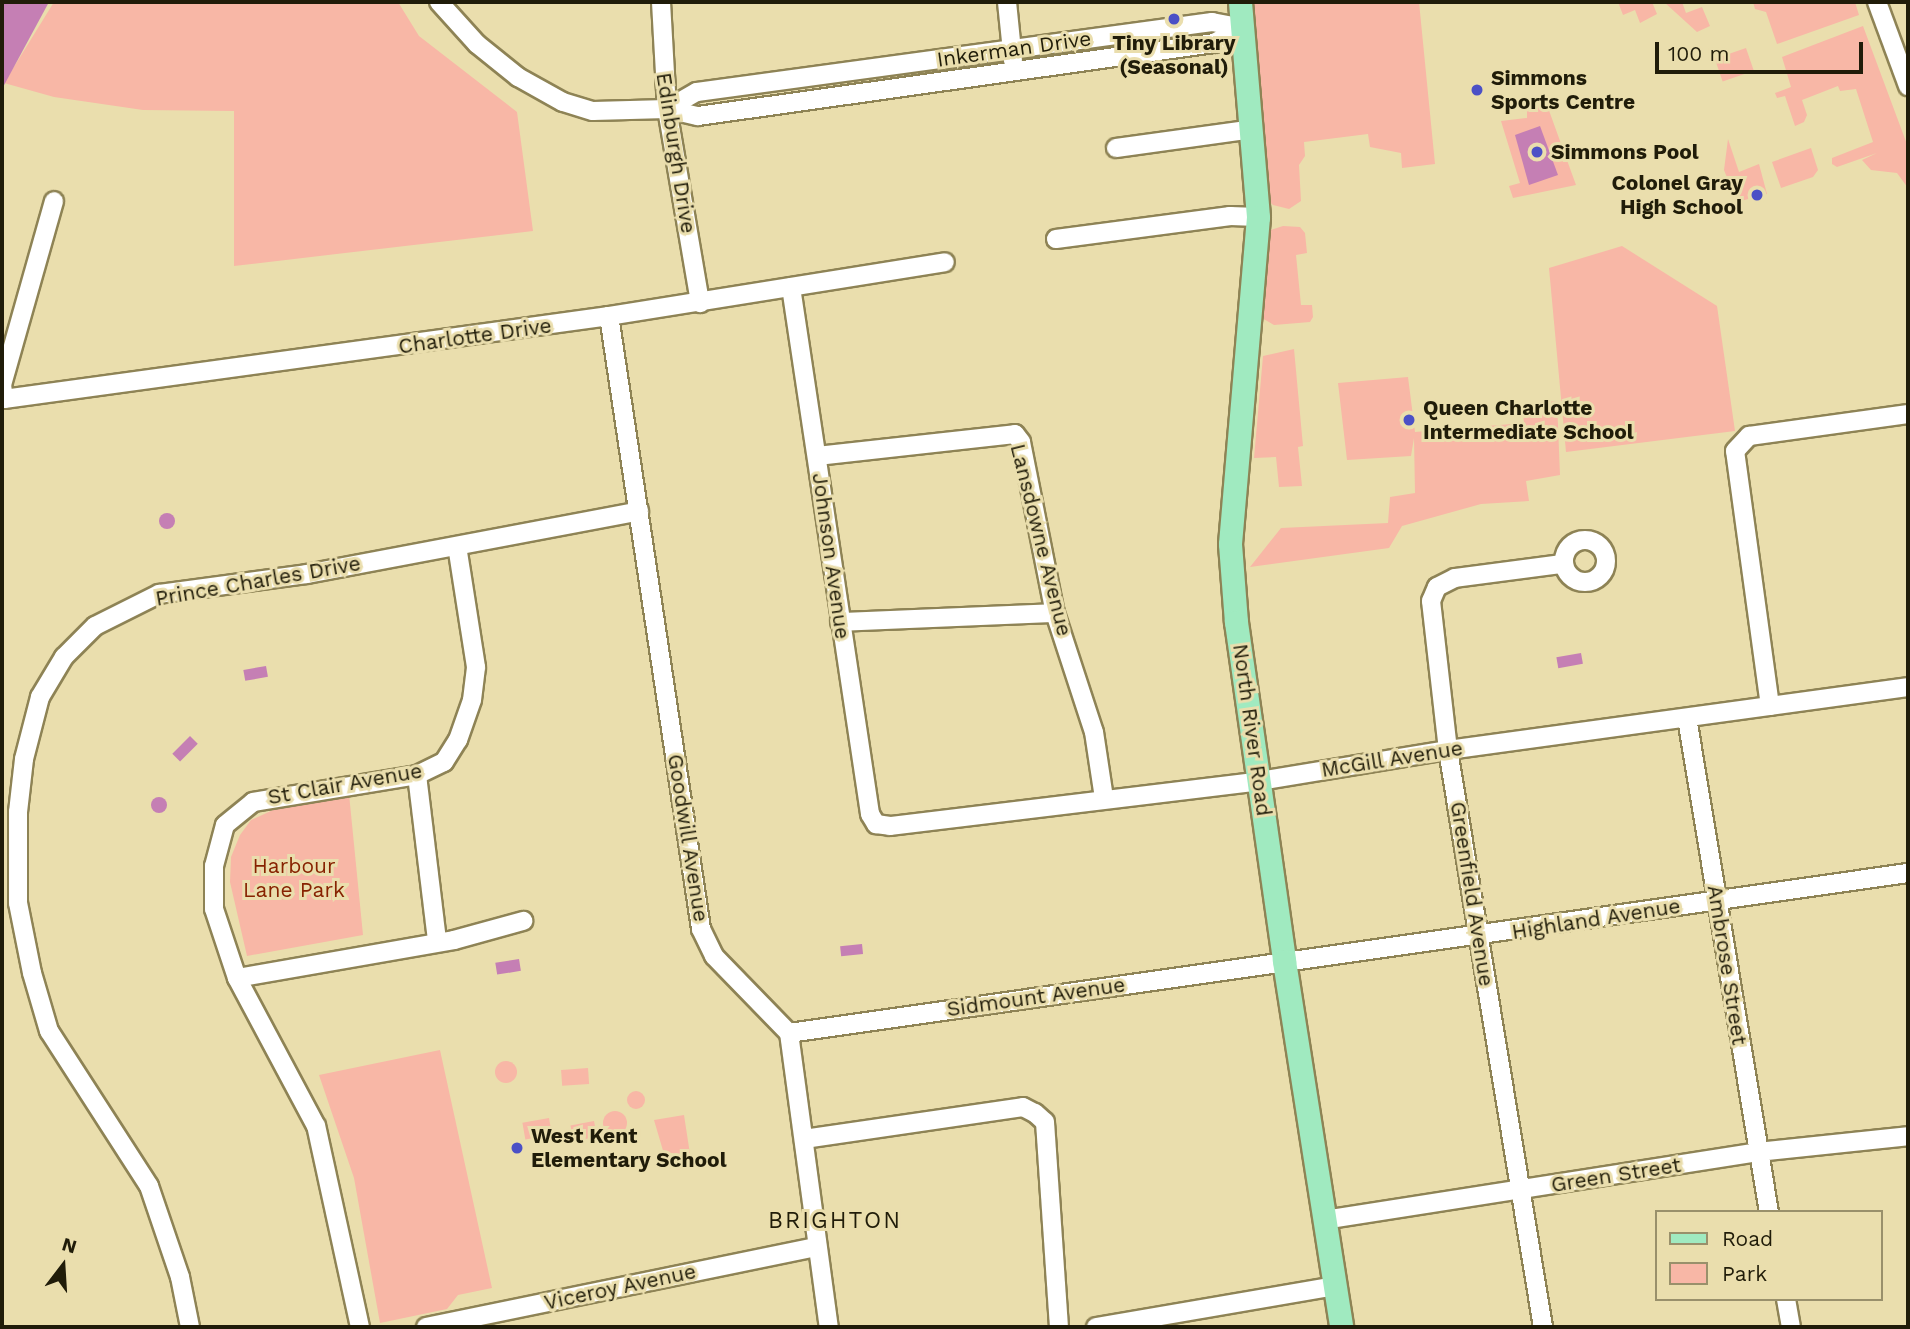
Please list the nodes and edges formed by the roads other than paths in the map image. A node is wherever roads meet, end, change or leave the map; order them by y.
1 (439, 2) edge
2 (661, 2) edge
3 (1007, 2) edge
4 (1240, 2) edge
5 (1877, 2) edge
6 (1242, 29) junction
7 (1012, 50) junction
8 (1014, 71) junction
9 (1908, 86) edge
10 (667, 109) junction
11 (1253, 129) junction
12 (1116, 148) dead end
13 (54, 201) dead end
14 (1258, 217) junction
15 (1056, 239) dead end
16 (944, 262) dead end
17 (791, 287) junction
18 (700, 303) junction
19 (609, 316) junction
20 (3, 400) edge
21 (1908, 414) edge
22 (817, 456) junction
23 (639, 511) junction
24 (457, 546) junction
25 (1561, 564) dead end
26 (1055, 612) junction
27 (840, 622) junction
28 (1908, 687) edge
29 (1770, 706) junction
30 (1687, 718) junction
31 (1448, 750) junction
32 (417, 775) junction
33 (1260, 781) junction
34 (1104, 798) junction
35 (876, 824) joint
36 (1908, 873) edge
37 (1716, 900) junction
38 (523, 921) dead end
39 (1480, 938) junction
40 (437, 942) junction
41 (1284, 961) junction
42 (237, 978) junction
43 (789, 1033) junction
44 (1908, 1136) edge
45 (804, 1139) junction
46 (1757, 1152) junction
47 (1520, 1191) junction
48 (1769, 1210) edge
49 (1324, 1220) junction
50 (815, 1247) junction
51 (1335, 1286) junction
52 (1786, 1301) edge
53 (190, 1327) edge
54 (360, 1327) edge
55 (426, 1327) edge
56 (829, 1327) edge
57 (1059, 1327) edge
58 (1096, 1327) edge
59 (1341, 1327) edge
60 (1543, 1327) edge
61 (1791, 1327) edge

1 - 10 street, Inkerman Drive
2 - 10 street, Edinburgh Drive
3 - 7 street
4 - 6 main road, North River Road
5 - 9 street
6 - 7 street, Inkerman Drive
6 - 8 street, Inkerman Drive
6 - 11 main road, North River Road
7 - 8 street
7 - 10 street, Inkerman Drive
8 - 10 street, Inkerman Drive
10 - 18 street, Edinburgh Drive
11 - 12 street
11 - 14 main road, North River Road
13 - 20 street
14 - 15 street
14 - 33 main road, North River Road
16 - 17 street, Charlotte Drive
17 - 18 street, Charlotte Drive
17 - 22 street, Johnson Avenue
18 - 19 street, Charlotte Drive
19 - 20 street, Charlotte Drive
19 - 23 street, Goodwill Avenue
21 - 29 street
22 - 26 street, Lansdowne Avenue
22 - 27 street, Johnson Avenue
23 - 24 street, Prince Charles Drive
23 - 43 street, Goodwill Avenue
24 - 32 street, St Clair Avenue
24 - 53 street, Prince Charles Drive
25 - 31 street, Greenfield Avenue
26 - 27 street
26 - 34 street, Lansdowne Avenue
27 - 35 street, Johnson Avenue
28 - 29 street, McGill Avenue
29 - 30 street, McGill Avenue
30 - 31 street, McGill Avenue
30 - 37 street, Ambrose Street
31 - 33 street, McGill Avenue
31 - 39 street, Greenfield Avenue
32 - 40 street
32 - 42 street, St Clair Avenue
33 - 34 street, McGill Avenue
33 - 41 main road, North River Road
34 - 35 street, McGill Avenue
36 - 37 street, Highland Avenue
37 - 39 street, Highland Avenue
37 - 46 street, Ambrose Street
38 - 40 street
39 - 41 street, Highland Avenue
39 - 47 street, Greenfield Avenue
40 - 42 street
41 - 43 street, Sidmount Avenue
41 - 49 main road, North River Road
42 - 54 street, St Clair Avenue
43 - 45 street
44 - 46 street, Green Street
45 - 50 street
45 - 57 street
46 - 47 street, Green Street
46 - 48 street, Ambrose Street
47 - 49 street, Green Street
47 - 60 street, Greenfield Avenue
49 - 51 main road, North River Road
50 - 55 street, Viceroy Avenue
50 - 56 street
51 - 58 street
51 - 59 main road, North River Road
52 - 61 street

